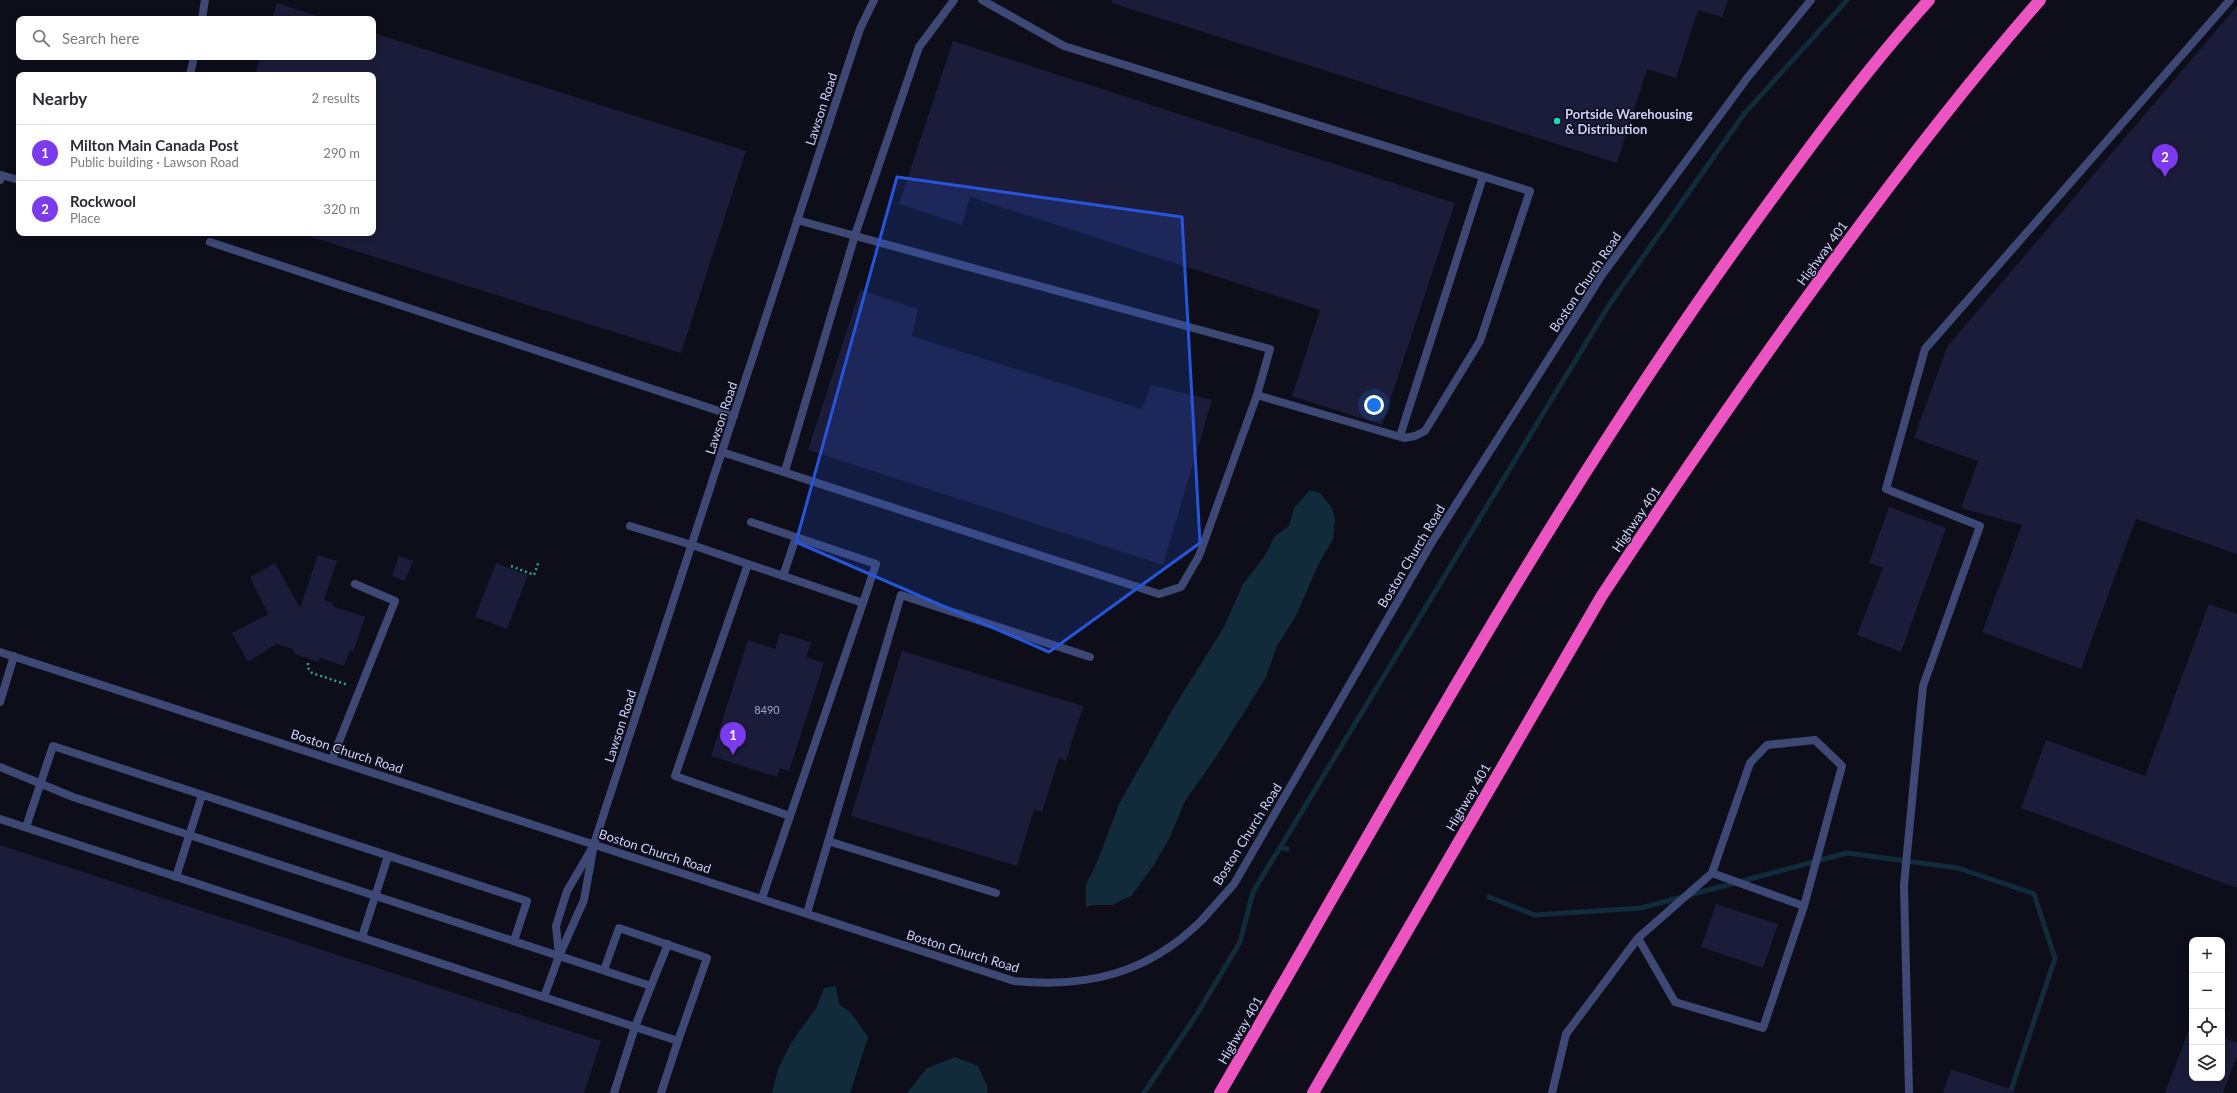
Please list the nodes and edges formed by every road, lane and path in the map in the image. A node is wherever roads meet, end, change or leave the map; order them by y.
1 (205, 0) edge
2 (874, 0) edge
3 (954, 0) edge
4 (982, 0) edge
5 (1811, 0) edge
6 (1929, 0) edge
7 (2040, 0) edge
8 (2230, 0) edge
9 (202, 16) edge
10 (193, 60) edge
11 (191, 72) edge
12 (0, 177) edge
13 (1482, 177) junction
14 (16, 180) edge
15 (797, 220) junction
16 (855, 235) junction
17 (210, 242) dead end
18 (1257, 395) junction
19 (734, 416) junction
20 (1400, 436) junction
21 (722, 452) junction
22 (785, 471) junction
23 (751, 522) dead end
24 (630, 526) dead end
25 (796, 537) junction
26 (692, 545) junction
27 (540, 561) dead end
28 (748, 564) junction
29 (511, 566) dead end
30 (783, 576) junction
31 (355, 584) dead end
32 (863, 604) junction
33 (0, 652) edge
34 (14, 656) junction
35 (1090, 657) dead end
36 (308, 663) dead end
37 (359, 689) junction
38 (0, 702) edge
39 (332, 759) junction
40 (0, 768) edge
41 (40, 784) junction
42 (202, 795) junction
43 (790, 816) junction
44 (0, 819) edge
45 (26, 827) junction
46 (189, 835) junction
47 (828, 841) junction
48 (594, 844) junction
49 (388, 856) junction
50 (1712, 873) junction
51 (176, 876) junction
52 (996, 893) dead end
53 (375, 896) junction
54 (762, 898) junction
55 (1804, 906) junction
56 (807, 913) junction
57 (362, 938) junction
58 (1638, 938) junction
59 (514, 941) junction
60 (668, 944) junction
61 (559, 956) junction
62 (604, 970) junction
63 (651, 986) junction
64 (544, 997) junction
65 (636, 1028) junction
66 (678, 1041) junction
67 (614, 1093) edge
68 (661, 1093) edge
69 (1220, 1093) edge
70 (1313, 1093) edge
71 (1552, 1093) edge
72 (1909, 1093) edge

1 - 9 street
2 - 15 street, Lawson Road
3 - 16 street
4 - 13 street
5 - 56 street, Boston Church Road
6 - 69 highway, Highway 401
7 - 70 highway, Highway 401
8 - 72 street
10 - 11 street
12 - 14 street
13 - 20 street
13 - 20 street
15 - 16 street
15 - 19 street, Lawson Road
16 - 18 street
16 - 22 street
17 - 19 street
18 - 20 street
18 - 22 street
19 - 21 street, Lawson Road
21 - 22 street
21 - 26 street, Lawson Road
23 - 25 street
24 - 26 street
25 - 30 street
25 - 32 street
26 - 28 street
26 - 48 street, Lawson Road
27 - 29 path
28 - 30 street
28 - 43 street
30 - 32 street
31 - 37 street
32 - 43 street
33 - 34 street, Boston Church Road
34 - 38 street
34 - 39 street, Boston Church Road
35 - 47 street
36 - 37 path
37 - 39 street
39 - 48 street, Boston Church Road
40 - 41 street
41 - 42 street
41 - 45 street
41 - 46 street
42 - 46 street
42 - 49 street
43 - 54 street
44 - 45 street
45 - 51 street
46 - 51 street
46 - 53 street
47 - 52 street
47 - 56 street
48 - 54 street, Boston Church Road
48 - 61 street
48 - 61 street
49 - 53 street
49 - 59 street
50 - 55 street
50 - 55 street
50 - 58 street
51 - 57 street
53 - 57 street
53 - 59 street
54 - 56 street, Boston Church Road
55 - 58 street
57 - 64 street
58 - 71 street
59 - 61 street
60 - 62 street
60 - 63 street
60 - 66 street
61 - 62 street
61 - 64 street
62 - 63 street
63 - 65 street
64 - 65 street
65 - 66 street
65 - 67 street
66 - 68 street

